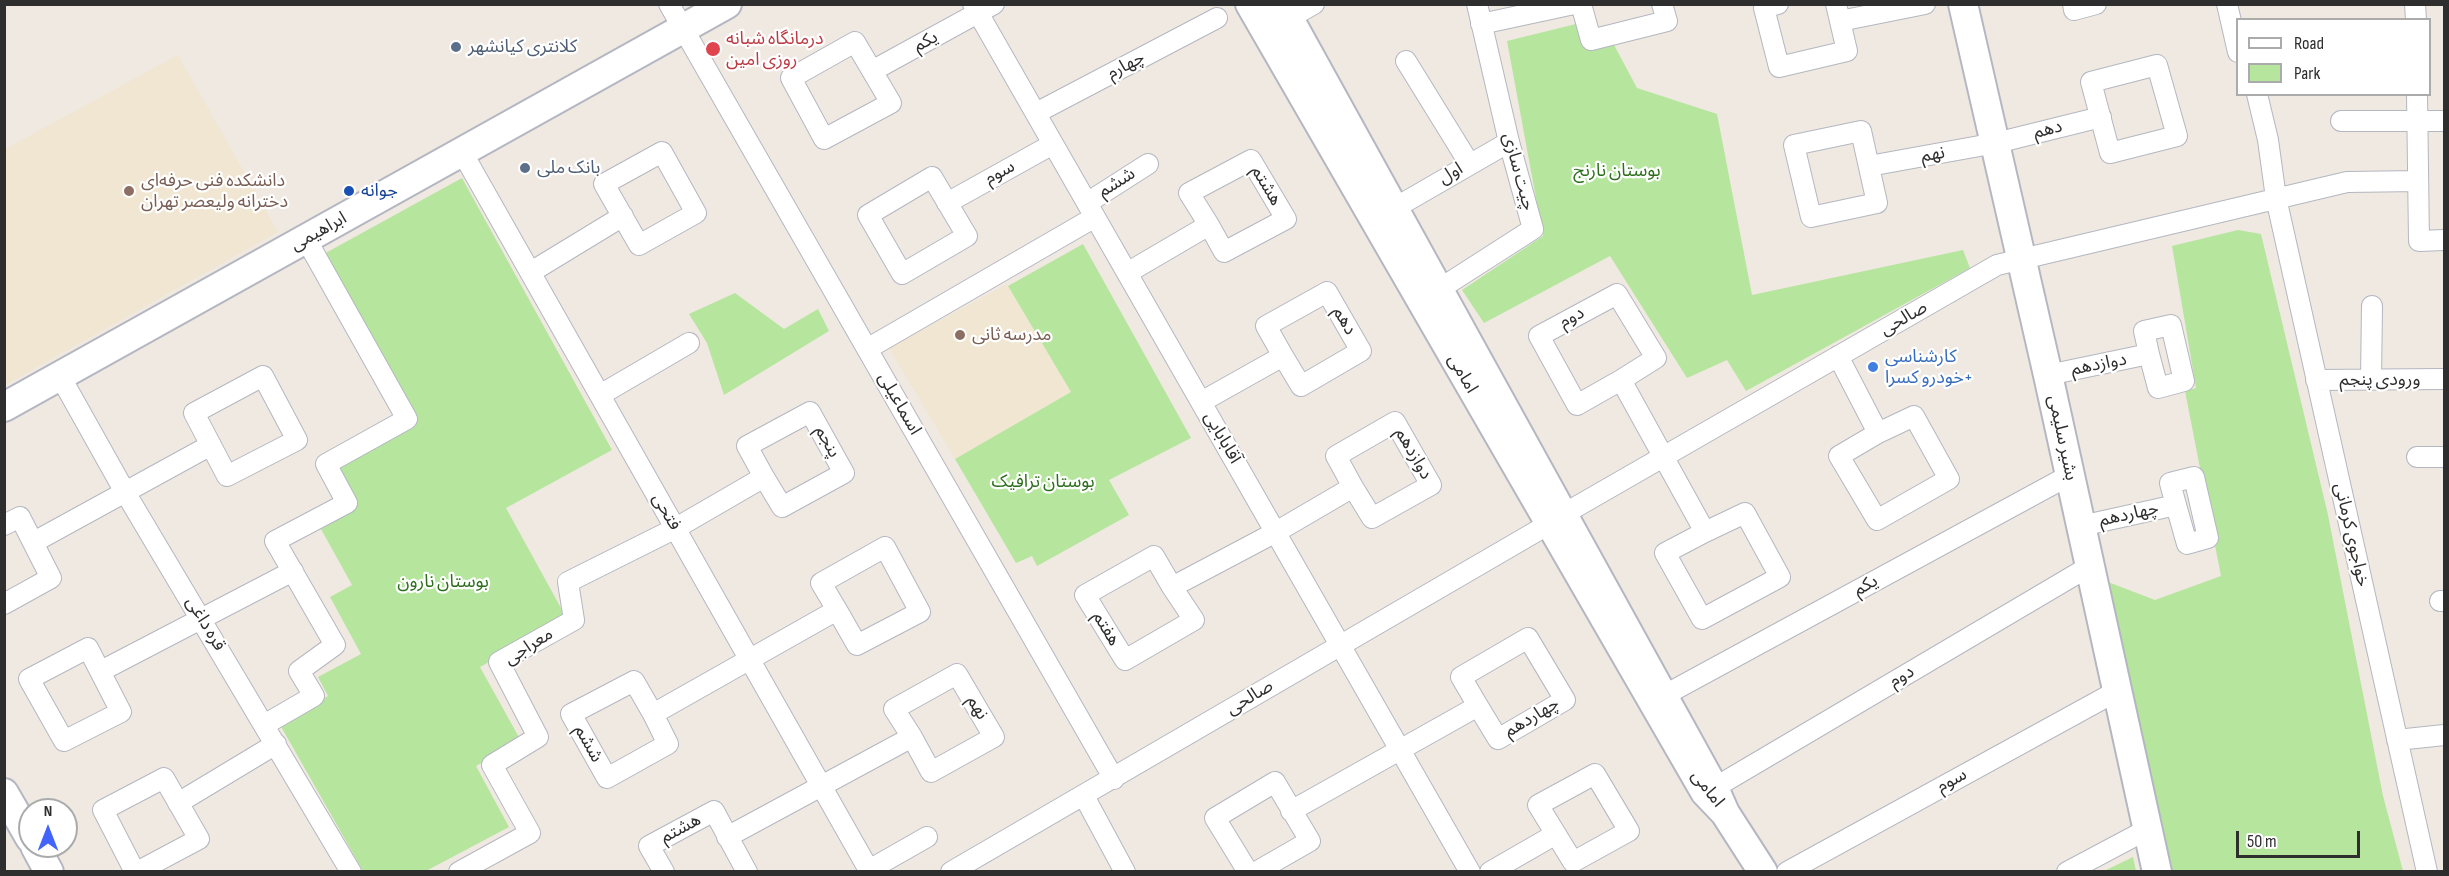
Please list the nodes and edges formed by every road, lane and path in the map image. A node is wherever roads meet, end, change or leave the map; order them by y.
1 (669, 4) edge
2 (727, 4) edge
3 (1250, 4) edge
4 (1314, 4) edge
5 (1574, 4) edge
6 (1581, 4) edge
7 (1662, 4) edge
8 (1778, 4) edge
9 (1925, 4) edge
10 (1963, 4) edge
11 (2073, 4) edge
12 (2096, 4) edge
13 (2227, 4) edge
14 (982, 8) edge
15 (1285, 11) edge
16 (1838, 13) edge
17 (1479, 14) edge
18 (1217, 18) dead end
19 (683, 29) junction
20 (2236, 43) edge
21 (1406, 61) dead end
22 (872, 71) junction
23 (2247, 96) edge
24 (2258, 96) edge
25 (2417, 96) edge
26 (1036, 114) junction
27 (2101, 117) junction
28 (2417, 120) junction
29 (2341, 121) dead end
30 (2445, 121) edge
31 (1509, 142) junction
32 (1996, 143) junction
33 (1053, 144) junction
34 (462, 152) junction
35 (1469, 163) junction
36 (1148, 164) dead end
37 (1869, 166) junction
38 (2418, 181) junction
39 (2276, 198) junction
40 (947, 203) junction
41 (1393, 209) junction
42 (1091, 210) junction
43 (623, 216) junction
44 (1209, 225) junction
45 (306, 239) junction
46 (2445, 240) edge
47 (2022, 258) junction
48 (531, 272) junction
49 (1127, 273) junction
50 (1438, 290) junction
51 (2372, 306) dead end
52 (689, 343) dead end
53 (867, 350) junction
54 (2149, 354) dead end
55 (1283, 356) junction
56 (1838, 356) junction
57 (2048, 375) junction
58 (60, 376) junction
59 (2445, 379) edge
60 (1621, 380) junction
61 (2316, 380) junction
62 (2371, 380) junction
63 (600, 395) junction
64 (1201, 402) junction
65 (4, 407) edge
66 (1878, 433) junction
67 (211, 445) junction
68 (1665, 456) junction
69 (2417, 457) dead end
70 (2445, 457) edge
71 (2070, 475) junction
72 (764, 477) junction
73 (1353, 487) junction
74 (125, 492) junction
75 (2176, 505) dead end
76 (1556, 520) junction
77 (4, 525) edge
78 (2082, 526) junction
79 (676, 528) junction
80 (1276, 532) junction
81 (1705, 532) junction
82 (34, 542) junction
83 (2090, 566) junction
84 (293, 571) junction
85 (1172, 587) junction
86 (4, 604) edge
87 (837, 610) junction
88 (202, 618) junction
89 (1340, 645) junction
90 (750, 659) junction
91 (101, 671) junction
92 (2118, 691) junction
93 (1663, 696) junction
94 (1478, 706) junction
95 (653, 714) junction
96 (264, 725) junction
97 (2445, 735) edge
98 (912, 737) junction
99 (2397, 740) junction
100 (276, 744) junction
101 (1401, 751) junction
102 (1114, 779) junction
103 (822, 786) junction
104 (4, 794) edge
105 (1084, 796) junction
106 (1719, 800) junction
107 (178, 803) junction
108 (1291, 811) junction
109 (18, 818) edge
110 (2148, 829) junction
111 (1557, 834) junction
112 (727, 837) junction
113 (927, 837) dead end
114 (41, 858) edge
115 (870, 871) edge
116 (49, 872) edge
117 (136, 872) edge
118 (351, 872) edge
119 (459, 872) edge
120 (664, 872) edge
121 (747, 872) edge
122 (951, 872) edge
123 (1125, 872) edge
124 (1248, 872) edge
125 (1256, 872) edge
126 (1470, 872) edge
127 (1490, 872) edge
128 (1763, 872) edge
129 (1788, 872) edge
130 (2067, 872) edge
131 (2157, 872) edge
132 (2427, 872) edge

1 - 19 street, اسماعیلی
2 - 19 main road, ابراهیمی
3 - 76 main road, امامی
4 - 15 street
5 - 17 street
6 - 7 street
8 - 16 street
9 - 16 street
10 - 32 main road, بشیر سلیمی
11 - 12 street
13 - 20 street
14 - 22 street, یکم
14 - 26 street, آقابابایی
15 - 41 main road, امامی
17 - 31 street, چیت سازی
18 - 26 street, چهارم
19 - 34 main road, ابراهیمی
19 - 53 street, اسماعیلی
21 - 35 street
22 - 22 street
23 - 39 street, خواجوی کرمانی
24 - 39 street, خواجوی کرمانی
25 - 28 street
26 - 33 street, آقابابایی
27 - 27 street
27 - 32 street, دهم
28 - 29 street
28 - 30 street
28 - 38 street
31 - 35 street, اول
31 - 50 street, چیت سازی
32 - 37 street, نهم
32 - 47 main road, بشیر سلیمی
33 - 40 street, سوم
33 - 42 street, آقابابایی
34 - 45 main road, ابراهیمی
34 - 48 street, فتحی
35 - 41 street, اول
36 - 42 street, ششم
37 - 37 street
38 - 39 street, صالحی
38 - 46 street
39 - 47 street, صالحی
39 - 61 street, خواجوی کرمانی
40 - 40 street
41 - 50 main road, امامی
42 - 49 street, آقابابایی
42 - 53 street
43 - 43 street
43 - 48 street
44 - 44 street, هشتم
44 - 49 street
45 - 58 main road, ابراهیمی
45 - 84 street
47 - 56 street, صالحی
47 - 57 main road, بشیر سلیمی
48 - 63 street, فتحی
49 - 64 street, آقابابایی
50 - 76 main road, امامی
51 - 62 street
52 - 63 street
53 - 102 street, اسماعیلی
54 - 57 street, دوازدهم
55 - 55 street, دهم
55 - 64 street
56 - 66 street
56 - 68 street, صالحی
57 - 71 main road, بشیر سلیمی
58 - 65 main road, ابراهیمی
58 - 74 street, قره داغی
59 - 62 street, ورودی پنجم
60 - 60 street, دوم
60 - 68 street
61 - 62 street, ورودی پنجم
61 - 99 street, خواجوی کرمانی
63 - 79 street, فتحی
64 - 80 street, آقابابایی
66 - 66 street
67 - 67 street
67 - 74 street
68 - 76 street, صالحی
68 - 81 street
69 - 70 street
71 - 78 main road, بشیر سلیمی
71 - 93 street, یکم
72 - 72 street, پنجم
72 - 79 street
73 - 73 street, دوازدهم
73 - 80 street
74 - 82 street
74 - 88 street, قره داغی
75 - 78 street, چهاردهم
76 - 89 street, صالحی
76 - 93 main road, امامی
76 - 106 main road, امامی
77 - 82 street
78 - 83 main road, بشیر سلیمی
79 - 90 street, فتحی
79 - 119 street, معراجی
80 - 85 street
80 - 89 street, آقابابایی
81 - 81 street
82 - 86 street
83 - 92 main road, بشیر سلیمی
83 - 106 street, دوم
84 - 88 street
84 - 96 street
85 - 85 street, هفتم
87 - 87 street
87 - 90 street
88 - 91 street
88 - 96 street, قره داغی
89 - 101 street, آقابابایی
89 - 102 street, صالحی
90 - 95 street
90 - 103 street, فتحی
91 - 91 street
92 - 110 main road, بشیر سلیمی
92 - 129 street, سوم
93 - 106 main road, امامی
94 - 94 street, چهاردهم
94 - 101 street
95 - 95 street, ششم
96 - 100 street, قره داغی
97 - 99 street
98 - 98 street, نهم
98 - 103 street
99 - 132 street, خواجوی کرمانی
100 - 107 street
100 - 118 street, قره داغی
101 - 108 street
101 - 126 street, آقابابایی
102 - 105 street, صالحی
103 - 112 street, هشتم
103 - 115 street, فتحی
104 - 109 main road
105 - 122 street, صالحی
105 - 123 street
106 - 128 main road
107 - 117 street
107 - 117 street
108 - 124 street
108 - 125 street
110 - 130 street
110 - 131 main road, بشیر سلیمی
111 - 111 street
111 - 127 street
112 - 120 street, هشتم
112 - 121 street, هشتم
113 - 115 street
114 - 116 main road

